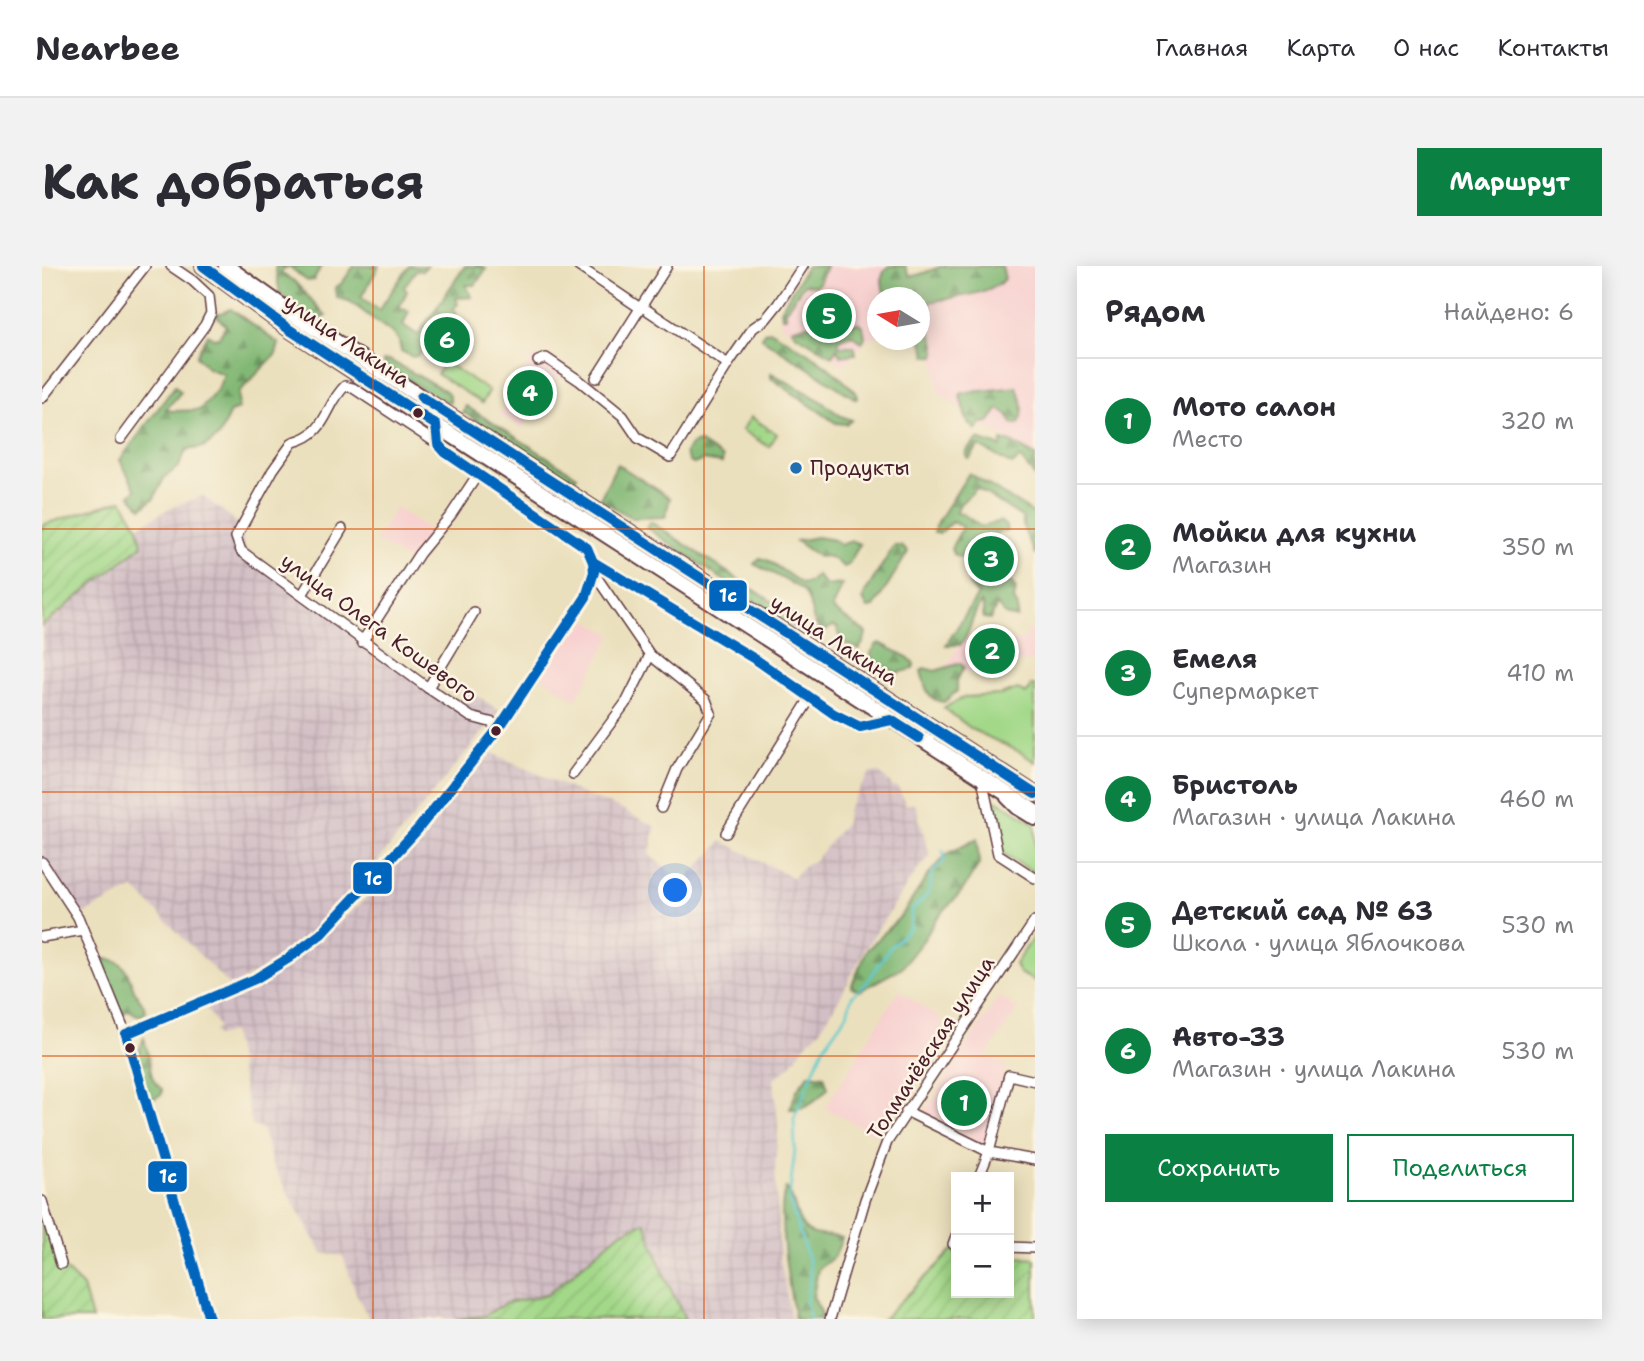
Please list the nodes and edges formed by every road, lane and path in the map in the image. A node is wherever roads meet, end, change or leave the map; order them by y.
1 (145, 266) edge
2 (171, 266) edge
3 (203, 266) edge
4 (226, 266) edge
5 (578, 266) edge
6 (667, 266) edge
7 (803, 266) edge
8 (641, 307) junction
9 (538, 361) dead end
10 (728, 364) junction
11 (596, 378) dead end
12 (42, 398) edge
13 (436, 425) junction
14 (121, 439) dead end
15 (438, 444) junction
16 (478, 474) junction
17 (342, 529) dead end
18 (595, 563) junction
19 (595, 575) junction
20 (302, 595) junction
21 (474, 612) dead end
22 (362, 642) junction
23 (650, 654) junction
24 (428, 688) junction
25 (811, 697) junction
26 (891, 720) junction
27 (501, 725) junction
28 (573, 774) dead end
29 (982, 779) junction
30 (1000, 790) junction
31 (1035, 794) edge
32 (661, 808) dead end
33 (1035, 812) edge
34 (1035, 820) edge
35 (726, 833) dead end
36 (42, 862) edge
37 (1035, 878) edge
38 (1035, 921) edge
39 (83, 930) junction
40 (42, 937) edge
41 (126, 1034) junction
42 (1035, 1081) edge
43 (906, 1111) junction
44 (989, 1152) junction
45 (1035, 1160) edge
46 (981, 1172) edge
47 (42, 1201) edge
48 (1014, 1247) edge
49 (1035, 1248) edge
50 (61, 1264) dead end
51 (209, 1319) edge
52 (830, 1319) edge

1 - 12 street
2 - 14 street
3 - 13 highway, улица Лакина
4 - 31 highway, улица Лакина
5 - 8 street
6 - 8 street
7 - 10 street
8 - 10 street
8 - 11 street
9 - 10 street
13 - 15 street
13 - 26 highway, улица Лакина
15 - 16 street
15 - 20 street, улица Олега Кошевого
16 - 18 street
16 - 22 street
17 - 20 street
18 - 19 street
18 - 25 street
19 - 23 street
19 - 27 street
20 - 22 street, улица Олега Кошевого
21 - 24 street
22 - 24 street, улица Олега Кошевого
23 - 28 street
23 - 32 street
24 - 27 street, улица Олега Кошевого
25 - 26 street
25 - 35 street
26 - 29 highway, улица Лакина
27 - 41 street
29 - 30 highway, улица Лакина
29 - 37 street
30 - 33 highway, улица Лакина
30 - 34 street
36 - 39 street
38 - 43 street, Толмачёвская улица
39 - 40 street
39 - 41 street
41 - 51 street
42 - 44 street
43 - 44 street
43 - 52 street, Толмачёвская улица
44 - 45 street
44 - 46 street
47 - 50 street
48 - 49 street

